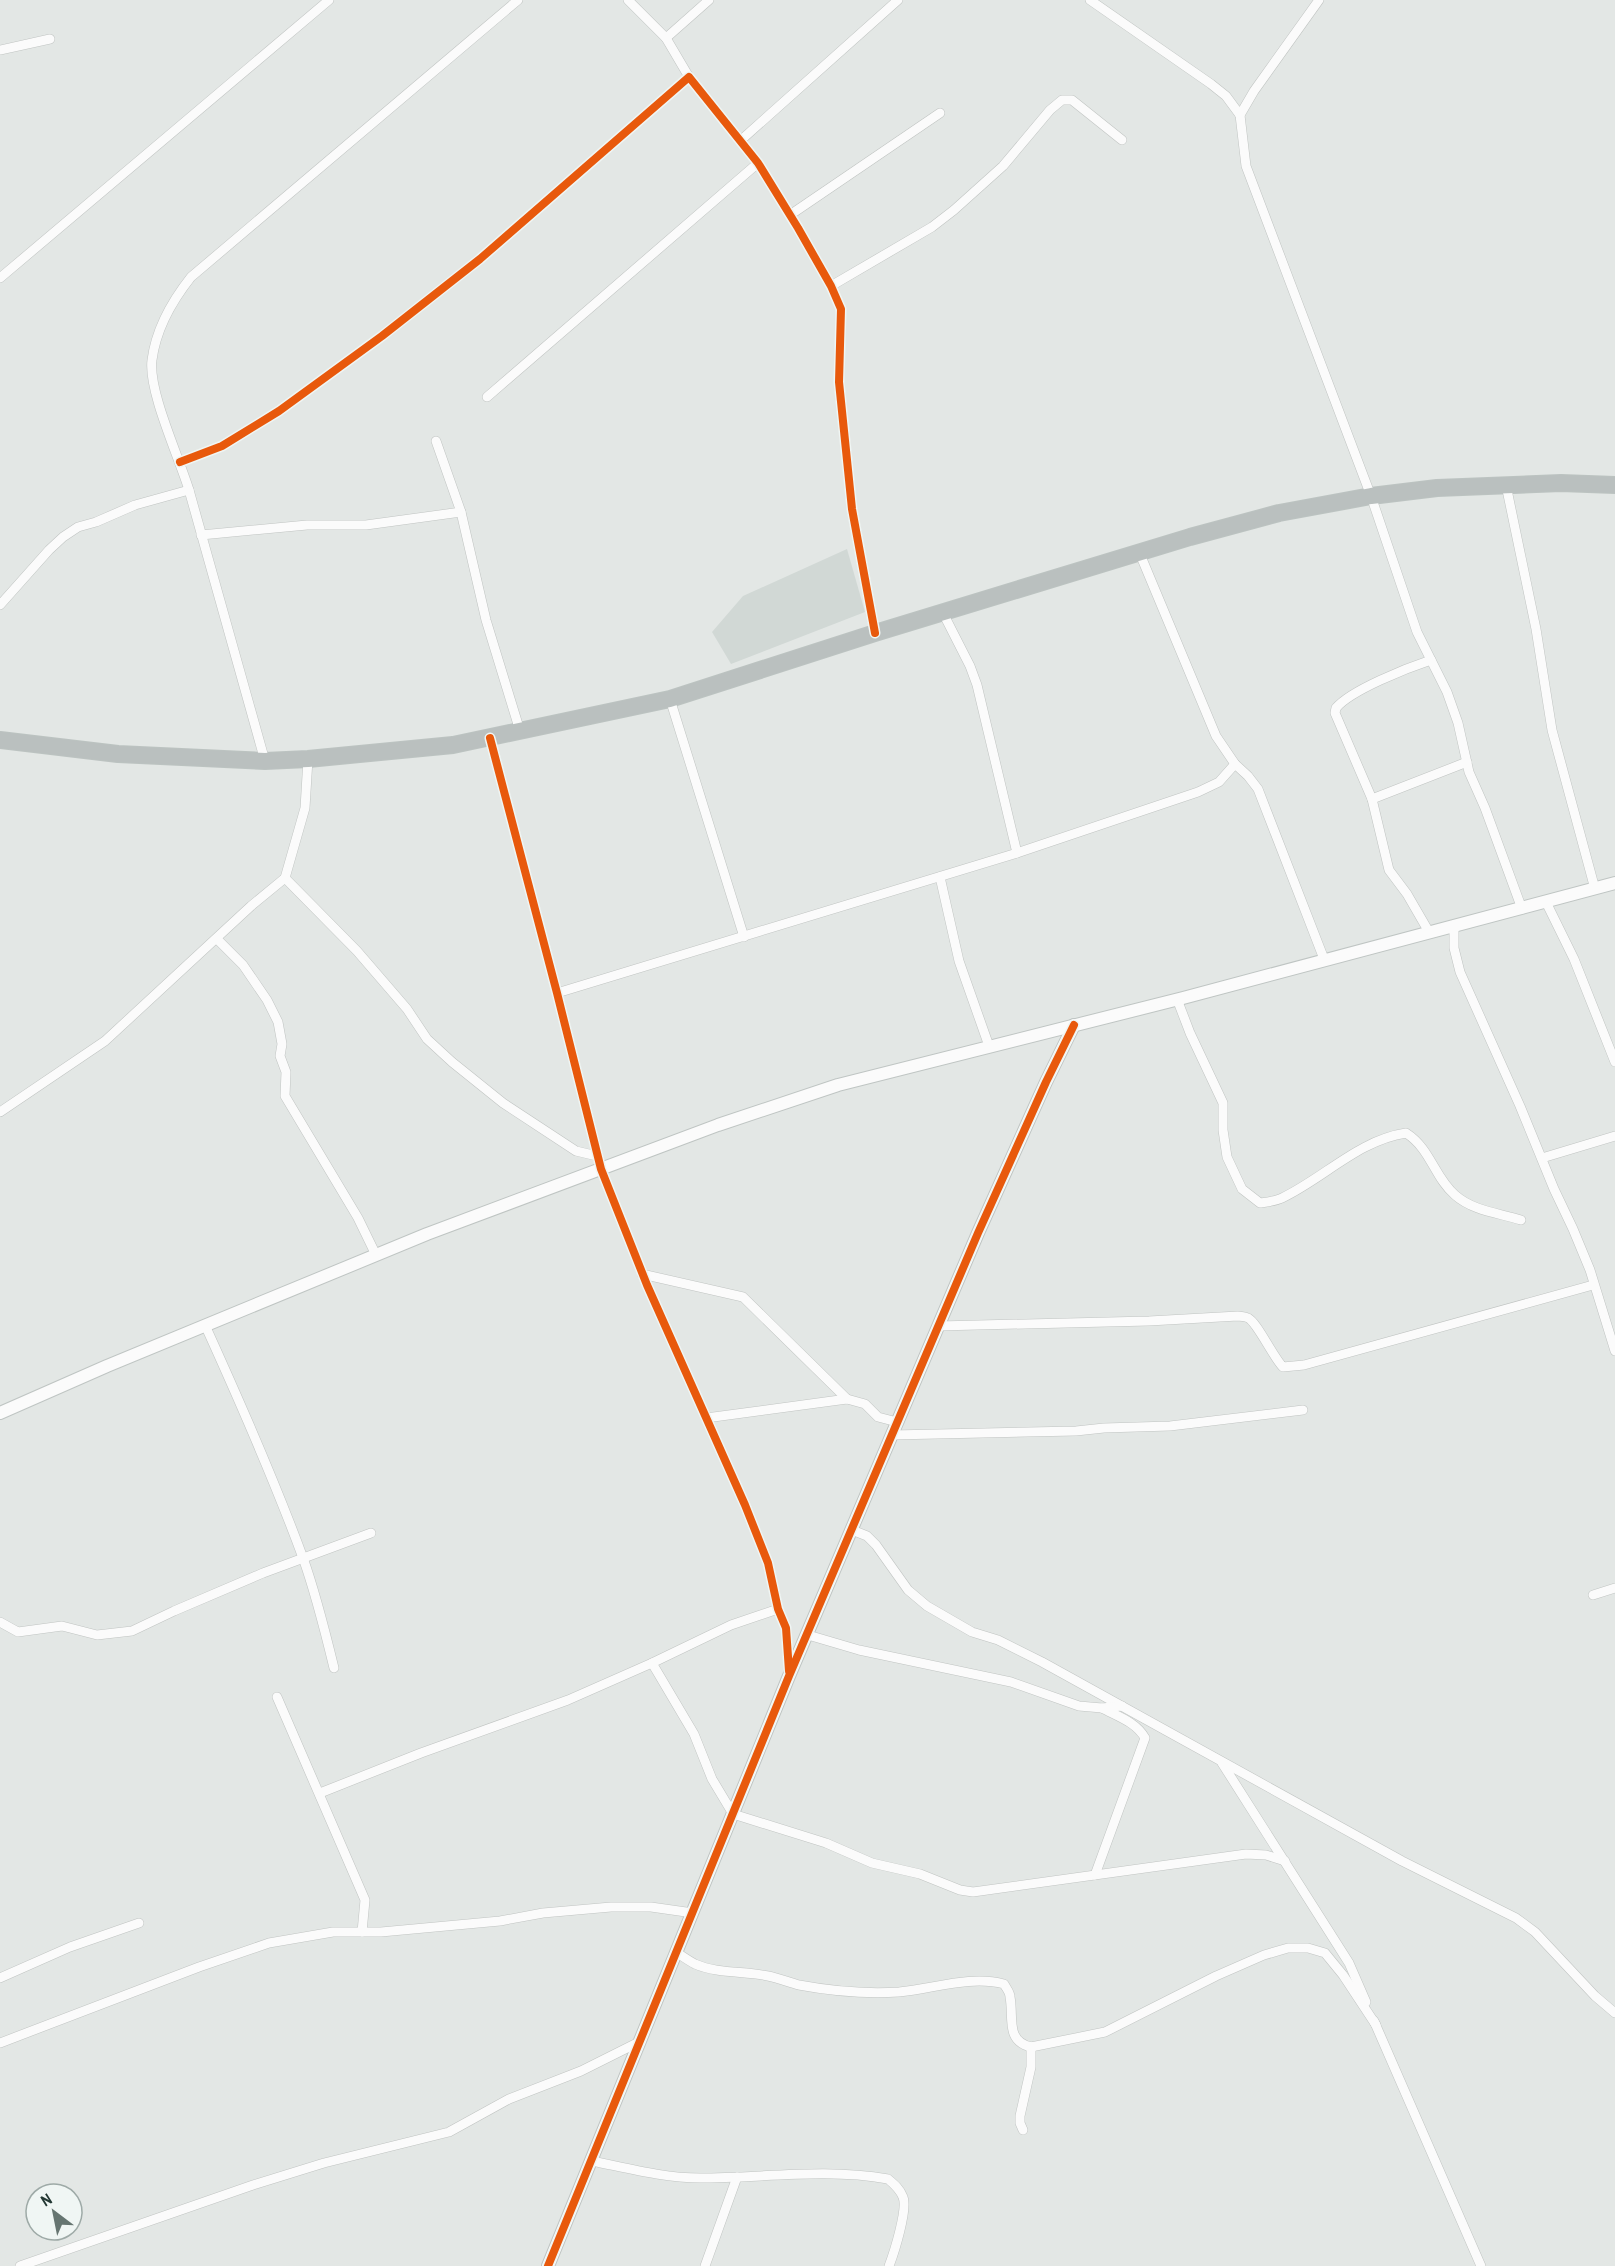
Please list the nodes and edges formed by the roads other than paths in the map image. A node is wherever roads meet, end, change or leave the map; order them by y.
1 (329, 0) edge
2 (518, 0) edge
3 (628, 0) edge
4 (709, 0) edge
5 (898, 0) edge
6 (1090, 0) edge
7 (1319, 0) edge
8 (666, 38) junction
9 (50, 39) dead end
10 (0, 50) edge
11 (689, 77) junction
12 (940, 113) dead end
13 (1240, 115) junction
14 (1122, 140) dead end
15 (740, 141) junction
16 (758, 163) junction
17 (790, 215) junction
18 (0, 278) edge
19 (831, 286) junction
20 (487, 397) dead end
21 (436, 441) dead end
22 (180, 462) junction
23 (1506, 485) junction
24 (1615, 485) edge
25 (189, 490) junction
26 (1371, 496) junction
27 (461, 512) junction
28 (201, 534) junction
29 (1140, 554) junction
30 (0, 605) edge
31 (943, 613) junction
32 (875, 633) junction
33 (1431, 660) junction
34 (670, 699) junction
35 (520, 731) junction
36 (490, 738) junction
37 (0, 740) edge
38 (308, 759) junction
39 (265, 761) junction
40 (1467, 762) junction
41 (1235, 764) junction
42 (1372, 799) junction
43 (1017, 853) junction
44 (940, 877) junction
45 (285, 878) junction
46 (1615, 883) edge
47 (1595, 889) junction
48 (1546, 902) junction
49 (1522, 909) junction
50 (1454, 925) junction
51 (1429, 932) junction
52 (744, 937) junction
53 (217, 939) junction
54 (1324, 959) junction
55 (557, 993) junction
56 (1177, 999) junction
57 (1074, 1024) junction
58 (988, 1046) junction
59 (1615, 1062) edge
60 (0, 1112) edge
61 (1615, 1136) edge
62 (597, 1156) junction
63 (1542, 1158) junction
64 (601, 1169) junction
65 (1521, 1220) dead end
66 (376, 1255) junction
67 (642, 1274) junction
68 (1593, 1286) junction
69 (205, 1325) junction
70 (938, 1326) junction
71 (1615, 1351) edge
72 (846, 1399) junction
73 (1303, 1410) dead end
74 (0, 1413) edge
75 (706, 1418) junction
76 (897, 1422) junction
77 (892, 1435) junction
78 (852, 1530) junction
79 (371, 1533) dead end
80 (303, 1558) junction
81 (1615, 1588) edge
82 (1593, 1595) dead end
83 (778, 1609) junction
84 (0, 1622) edge
85 (808, 1635) junction
86 (652, 1663) junction
87 (334, 1668) dead end
88 (789, 1676) junction
89 (277, 1697) dead end
90 (1122, 1706) junction
91 (1102, 1708) junction
92 (1221, 1761) junction
93 (320, 1793) junction
94 (733, 1814) junction
95 (1285, 1861) junction
96 (1095, 1875) junction
97 (693, 1913) junction
98 (140, 1923) dead end
99 (362, 1932) junction
100 (676, 1952) junction
101 (0, 1978) edge
102 (1615, 2013) edge
103 (1376, 2025) junction
104 (639, 2042) junction
105 (0, 2043) edge
106 (1031, 2047) junction
107 (1023, 2130) dead end
108 (592, 2161) junction
109 (737, 2177) junction
110 (20, 2266) edge
111 (548, 2266) edge
112 (705, 2266) edge
113 (889, 2266) edge
114 (1481, 2266) edge

1 - 18 street
2 - 22 street
3 - 8 street
4 - 8 street
5 - 15 street
6 - 13 street
7 - 13 street
8 - 11 street
9 - 10 street
11 - 15 street
11 - 22 street
12 - 17 street
13 - 26 street
14 - 19 street
15 - 16 street
16 - 17 street
16 - 20 street
17 - 19 street
19 - 32 street
21 - 27 street
22 - 25 street
23 - 24 highway
23 - 26 highway
23 - 47 street
25 - 28 street
25 - 30 street
26 - 29 highway
26 - 33 street
27 - 28 street
27 - 35 street
28 - 39 street
29 - 31 highway
29 - 41 street
31 - 32 highway
31 - 43 street
32 - 34 highway
33 - 40 street
33 - 42 street
34 - 35 highway
34 - 52 street
35 - 36 highway
36 - 38 highway
36 - 55 street
37 - 39 highway
38 - 39 highway
38 - 45 street
40 - 42 street
40 - 49 street
41 - 43 street
41 - 54 street
42 - 51 street
43 - 44 street
44 - 52 street
44 - 58 street
45 - 53 street
45 - 62 street
46 - 47 main road
47 - 48 main road
48 - 49 main road
48 - 59 street
49 - 50 main road
50 - 51 main road
50 - 63 street
51 - 54 main road
52 - 55 street
53 - 60 street
53 - 66 street
54 - 56 main road
55 - 62 street
56 - 57 main road
56 - 65 street
57 - 58 main road
57 - 70 main road
58 - 64 main road
61 - 63 street
62 - 64 street
63 - 68 street
64 - 66 main road
64 - 67 street
66 - 69 main road
67 - 72 street
67 - 75 street
68 - 70 street
68 - 71 street
69 - 74 main road
69 - 80 street
70 - 76 main road
72 - 75 street
72 - 76 street
73 - 77 street
75 - 83 street
76 - 77 main road
77 - 78 main road
78 - 85 main road
78 - 90 street
79 - 80 street
80 - 84 street
80 - 87 street
81 - 82 street
83 - 86 street
83 - 88 street
85 - 88 main road
85 - 91 street
86 - 93 street
86 - 94 street
88 - 94 main road
89 - 93 street
90 - 91 street
90 - 92 street
91 - 96 street
92 - 95 street
92 - 102 street
93 - 99 street
94 - 96 street
94 - 97 main road
95 - 96 street
95 - 103 street
97 - 99 street
97 - 100 main road
98 - 101 street
99 - 105 street
100 - 104 main road
100 - 106 street
103 - 106 street
103 - 114 street
104 - 108 main road
104 - 110 street
106 - 107 street
108 - 109 street
108 - 111 main road
109 - 112 street
109 - 113 street

